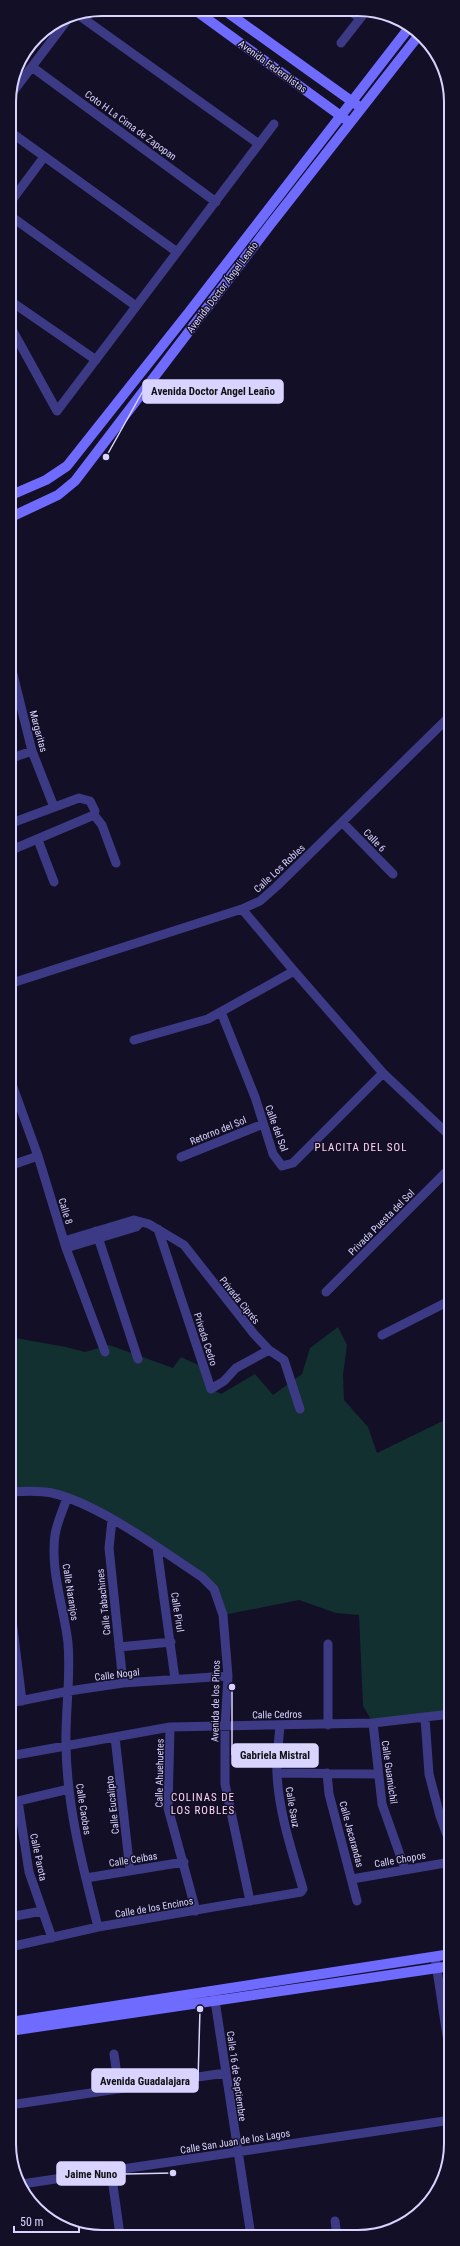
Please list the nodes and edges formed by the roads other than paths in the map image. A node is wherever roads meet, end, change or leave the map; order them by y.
1 (203, 16) edge
2 (232, 16) edge
3 (361, 16) edge
4 (80, 19) edge
5 (68, 23) edge
6 (407, 31) edge
7 (416, 39) edge
8 (341, 43) dead end
9 (32, 67) junction
10 (18, 85) edge
11 (352, 102) junction
12 (363, 107) junction
13 (341, 116) junction
14 (350, 123) junction
15 (274, 124) dead end
16 (16, 136) edge
17 (259, 144) junction
18 (44, 157) junction
19 (16, 195) edge
20 (216, 202) junction
21 (16, 220) edge
22 (177, 252) junction
23 (16, 305) edge
24 (136, 306) junction
25 (16, 336) edge
26 (96, 360) junction
27 (16, 493) edge
28 (16, 515) edge
29 (16, 701) edge
30 (444, 722) edge
31 (32, 751) junction
32 (16, 757) edge
33 (54, 807) junction
34 (94, 815) junction
35 (16, 821) edge
36 (342, 822) junction
37 (38, 840) junction
38 (16, 848) edge
39 (116, 863) dead end
40 (393, 874) dead end
41 (54, 882) dead end
42 (242, 909) junction
43 (294, 972) junction
44 (16, 982) edge
45 (221, 1012) junction
46 (134, 1040) dead end
47 (383, 1073) junction
48 (16, 1093) edge
49 (263, 1124) junction
50 (444, 1132) edge
51 (38, 1156) junction
52 (181, 1157) dead end
53 (16, 1164) edge
54 (444, 1173) edge
55 (158, 1229) junction
56 (97, 1234) junction
57 (65, 1245) junction
58 (326, 1292) dead end
59 (444, 1304) edge
60 (382, 1335) dead end
61 (269, 1350) junction
62 (105, 1352) dead end
63 (138, 1359) dead end
64 (300, 1409) dead end
65 (16, 1492) edge
66 (67, 1498) junction
67 (112, 1520) junction
68 (157, 1548) junction
69 (171, 1642) junction
70 (328, 1644) dead end
71 (118, 1647) junction
72 (16, 1676) edge
73 (228, 1676) junction
74 (175, 1679) junction
75 (123, 1683) junction
76 (69, 1691) junction
77 (22, 1701) junction
78 (16, 1702) edge
79 (444, 1715) edge
80 (425, 1718) junction
81 (373, 1723) junction
82 (280, 1724) junction
83 (328, 1725) junction
84 (170, 1727) junction
85 (225, 1727) junction
86 (115, 1737) junction
87 (66, 1745) junction
88 (16, 1755) edge
89 (277, 1773) junction
90 (327, 1773) junction
91 (378, 1774) junction
92 (69, 1789) junction
93 (16, 1802) edge
94 (16, 1811) edge
95 (444, 1815) edge
96 (440, 1816) junction
97 (444, 1827) edge
98 (184, 1862) junction
99 (444, 1863) edge
100 (405, 1869) junction
101 (130, 1871) junction
102 (86, 1878) junction
103 (352, 1879) junction
104 (303, 1890) joint
105 (250, 1901) junction
106 (357, 1901) dead end
107 (42, 1911) junction
108 (196, 1911) junction
109 (16, 1916) edge
110 (98, 1928) junction
111 (52, 1938) junction
112 (16, 1946) edge
113 (444, 1955) edge
114 (435, 1957) junction
115 (444, 1967) edge
116 (364, 1968) junction
117 (437, 1968) junction
118 (366, 1978) junction
119 (294, 1979) junction
120 (295, 1990) junction
121 (214, 1996) junction
122 (444, 2015) edge
123 (16, 2021) edge
124 (16, 2031) edge
125 (114, 2054) dead end
126 (225, 2074) junction
127 (119, 2089) junction
128 (16, 2105) edge
129 (444, 2121) edge
130 (237, 2152) junction
131 (111, 2171) junction
132 (26, 2183) edge
133 (335, 2221) dead end
134 (119, 2230) edge
135 (250, 2230) edge
136 (336, 2230) edge

1 - 13 street, Avenida Federalistas
2 - 11 street, Avenida Federalistas
3 - 8 street
4 - 17 street
5 - 9 street
6 - 11 street, Avenida Doctor Ángel Leaño
7 - 12 street, Avenida Doctor Ángel Leaño
9 - 10 street
9 - 20 street, Coto H La Cima de Zapopan
11 - 12 street, Avenida Federalistas
11 - 13 street, Avenida Doctor Ángel Leaño
12 - 14 street, Avenida Doctor Ángel Leaño
13 - 14 street, Avenida Federalistas
13 - 27 street, Avenida Doctor Ángel Leaño
14 - 28 street, Avenida Doctor Ángel Leaño
15 - 17 street
16 - 18 street
17 - 20 street
18 - 19 street
18 - 22 street
20 - 22 street
21 - 24 street
22 - 24 street
23 - 26 street
24 - 26 street
25 - 26 street
29 - 31 street, Margaritas
30 - 36 street, Calle Los Robles
31 - 32 street
31 - 33 street, Margaritas
33 - 34 street
33 - 35 street
34 - 37 street
34 - 39 street
36 - 40 street, Calle 6
36 - 42 street, Calle Los Robles
37 - 38 street
37 - 41 street
42 - 43 street
42 - 44 street, Calle Los Robles
43 - 45 street
43 - 47 street
45 - 46 street
45 - 49 street, Calle del Sol
47 - 49 street, Calle del Sol
47 - 50 street
48 - 51 street, Calle 8
49 - 52 street, Retorno del Sol
51 - 53 street
51 - 57 street, Calle 8
54 - 58 street, Privada Puesta del Sol
55 - 56 street, Privada Ciprés
55 - 61 street, Privada Ciprés
55 - 61 street, Privada Cedro
56 - 57 street, Privada Ciprés
56 - 63 street
57 - 62 street, Calle 8
59 - 60 street
61 - 64 street, Privada Ciprés
65 - 66 street, Avenida de los Pinos
66 - 67 street, Avenida de los Pinos
66 - 76 street, Calle Naranjos
67 - 68 street, Avenida de los Pinos
67 - 71 street, Calle Tabachines
68 - 69 street, Calle Pirul
68 - 73 street, Avenida de los Pinos
69 - 71 street
69 - 74 street, Calle Pirul
70 - 83 street
71 - 75 street, Calle Tabachines
72 - 77 street
73 - 74 street, Calle Nogal
73 - 85 street, Avenida de los Pinos
74 - 75 street, Calle Nogal
75 - 76 street, Calle Nogal
76 - 77 street, Calle Nogal
76 - 87 street, Calle Caobas
77 - 78 street, Calle Nogal
79 - 80 street, Calle Cedros
80 - 81 street, Calle Cedros
80 - 96 street
81 - 83 street, Calle Cedros
81 - 91 street, Calle Guamúchil
82 - 83 street, Calle Cedros
82 - 85 street, Calle Cedros
82 - 89 street, Calle Sauz
84 - 85 street, Calle Cedros
84 - 86 street, Calle Cedros
84 - 98 street, Calle Ahuehuetes
85 - 105 street, Avenida de los Pinos
86 - 87 street, Calle Cedros
86 - 101 street, Calle Eucalipto
87 - 88 street, Calle Cedros
87 - 92 street, Calle Caobas
89 - 90 street
89 - 104 street, Calle Sauz
90 - 91 street
90 - 103 street, Calle Jacarandas
91 - 100 street, Calle Guamúchil
92 - 93 street
92 - 102 street, Calle Caobas
94 - 107 street, Calle Parota
95 - 96 street
96 - 97 street
98 - 101 street, Calle Ceibas
98 - 108 street, Calle Ahuehuetes
99 - 100 street, Calle Chopos
100 - 103 street, Calle Chopos
101 - 102 street, Calle Ceibas
102 - 110 street, Calle Caobas
103 - 106 street, Calle Jacarandas
104 - 105 street, Calle de los Encinos
105 - 108 street, Calle de los Encinos
107 - 109 street
107 - 111 street, Calle Parota
108 - 110 street, Calle de los Encinos
110 - 111 street, Calle de los Encinos
111 - 112 street, Calle de los Encinos
113 - 114 street
114 - 116 street
114 - 117 street
115 - 117 street
116 - 118 street
116 - 119 street
117 - 118 street
117 - 122 street
118 - 120 street
119 - 120 street
119 - 121 street
120 - 121 street
121 - 123 street
121 - 124 street
121 - 126 street, Calle 16 de Septiembre
125 - 127 street
126 - 127 street
126 - 130 street, Calle 16 de Septiembre
127 - 128 street
129 - 130 street, Calle San Juan de los Lagos
130 - 131 street, Calle San Juan de los Lagos
130 - 135 street, Calle 16 de Septiembre
131 - 132 street, Calle San Juan de los Lagos
131 - 134 street
133 - 136 street

